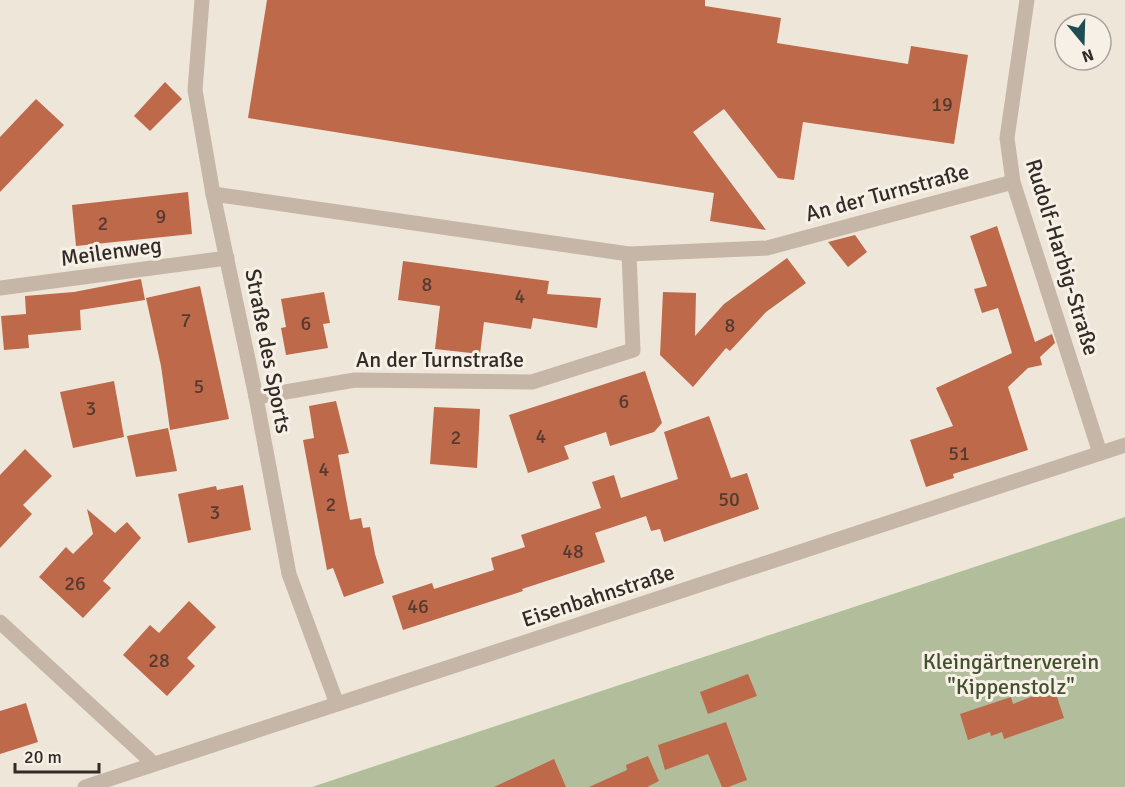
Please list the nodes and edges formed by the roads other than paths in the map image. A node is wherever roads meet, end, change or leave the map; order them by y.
1 (202, 0) edge
2 (1027, 0) edge
3 (1013, 182) junction
4 (213, 194) junction
5 (629, 254) junction
6 (227, 258) junction
7 (0, 288) edge
8 (256, 397) junction
9 (1125, 445) edge
10 (1100, 453) junction
11 (0, 622) edge
12 (337, 704) junction
13 (154, 764) junction
14 (85, 787) edge

1 - 4 street, Straße des Sports
2 - 3 street, Rudolf-Harbig-Straße
3 - 5 street, An der Turnstraße
3 - 10 street, Rudolf-Harbig-Straße
4 - 5 street, An der Turnstraße
4 - 6 street, Straße des Sports
5 - 8 street, An der Turnstraße
6 - 7 street, Meilenweg
6 - 8 street, Straße des Sports
8 - 12 street, Straße des Sports
9 - 10 street, Eisenbahnstraße
10 - 12 street, Eisenbahnstraße
11 - 13 street
12 - 13 street, Eisenbahnstraße
13 - 14 street, Eisenbahnstraße

